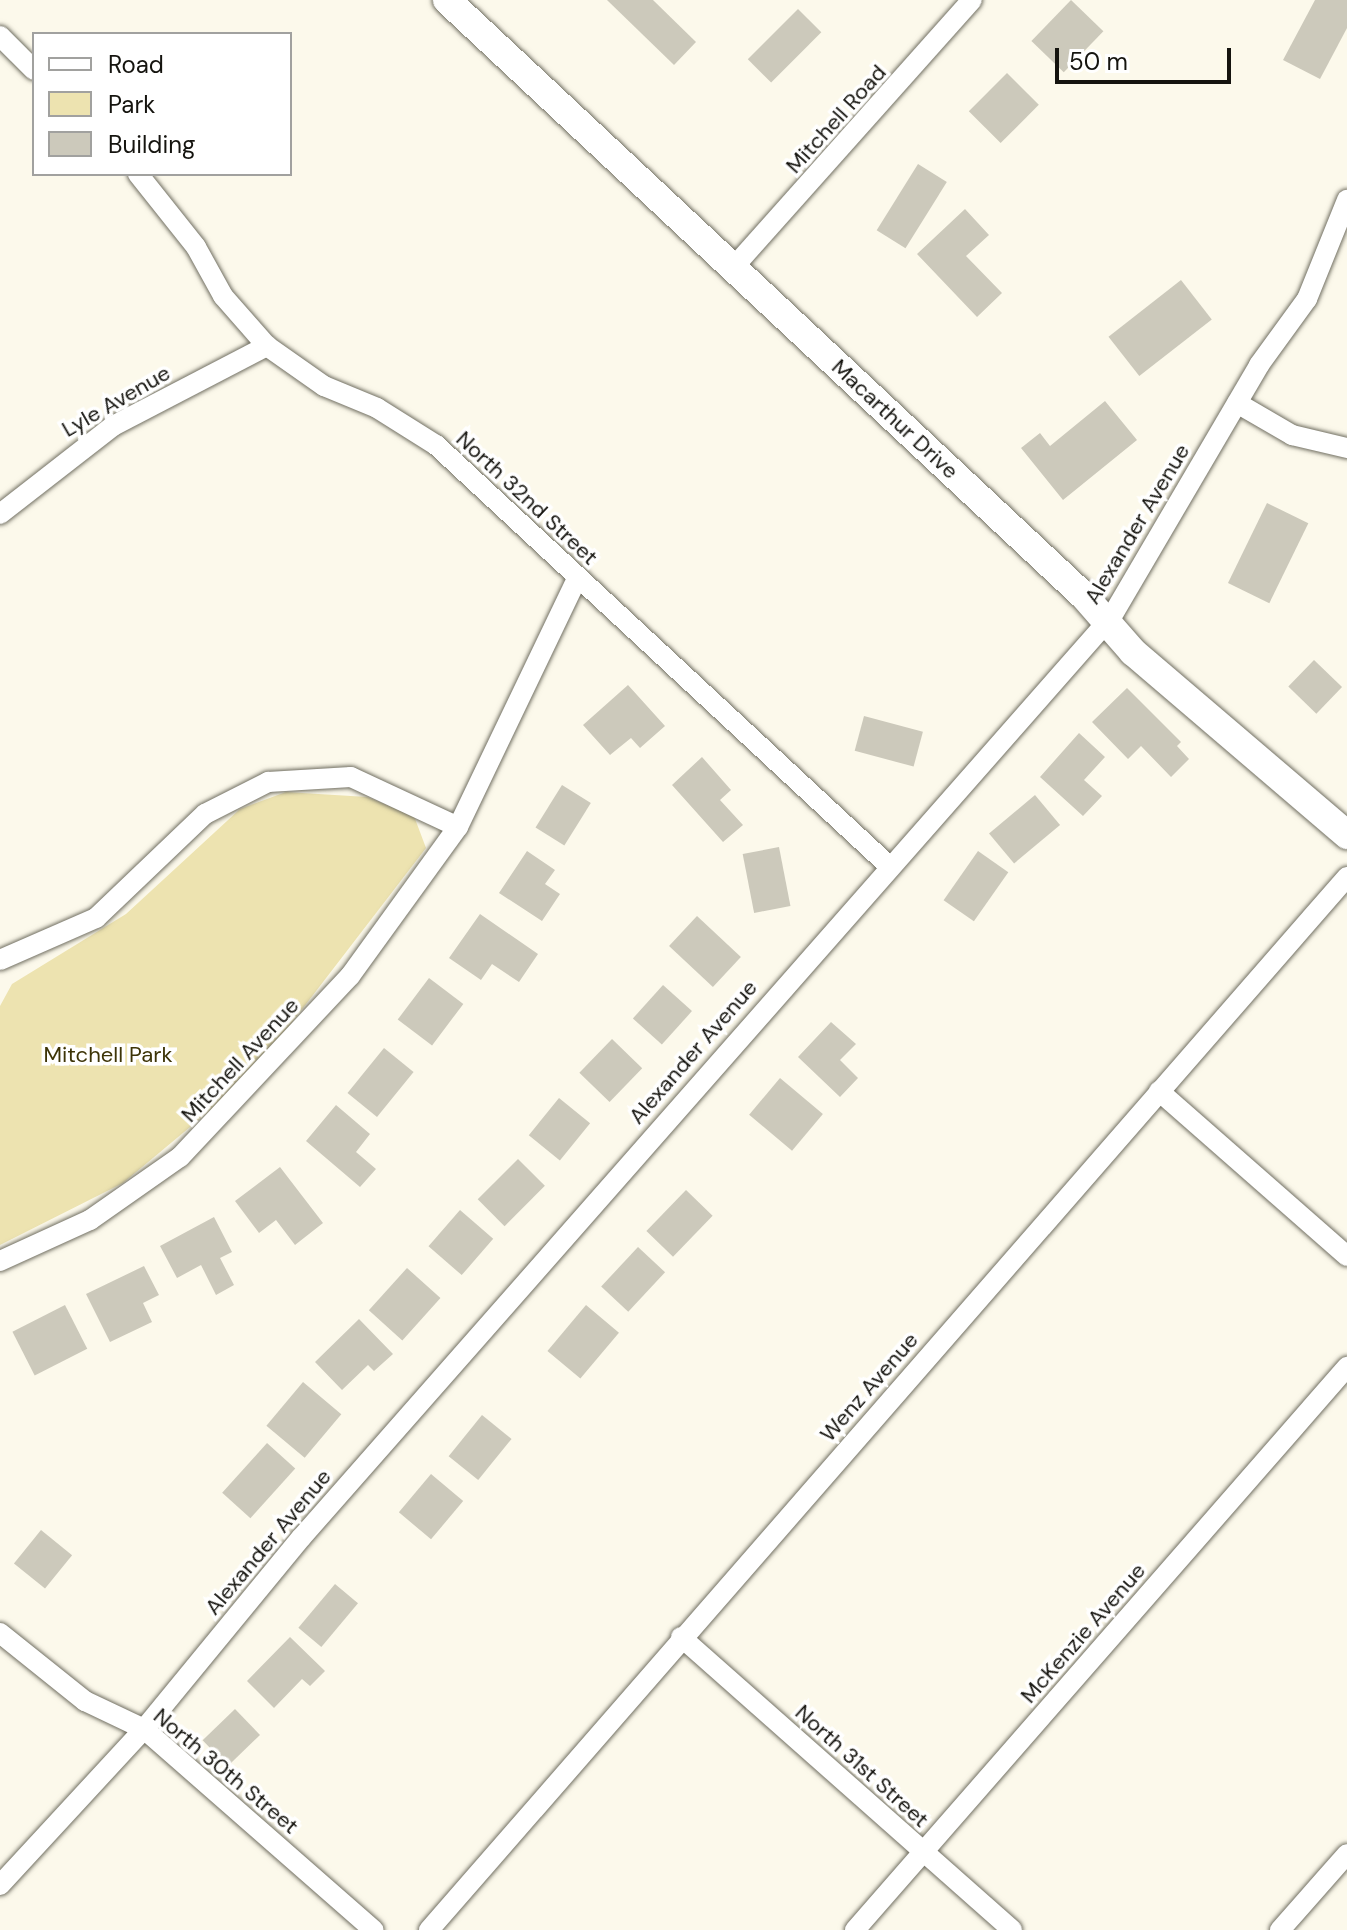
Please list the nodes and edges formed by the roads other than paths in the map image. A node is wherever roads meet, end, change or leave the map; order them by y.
1 (447, 0) edge
2 (972, 0) edge
3 (0, 36) edge
4 (32, 68) edge
5 (140, 176) edge
6 (1347, 200) edge
7 (733, 268) junction
8 (267, 346) junction
9 (1237, 403) junction
10 (1347, 448) edge
11 (0, 514) edge
12 (577, 579) junction
13 (1107, 621) junction
14 (458, 827) junction
15 (1347, 835) edge
16 (889, 866) junction
17 (1347, 877) edge
18 (0, 960) edge
19 (1159, 1091) junction
20 (1347, 1256) edge
21 (0, 1261) edge
22 (1347, 1367) edge
23 (0, 1633) edge
24 (681, 1637) junction
25 (144, 1729) junction
26 (923, 1852) junction
27 (1347, 1854) edge
28 (0, 1885) edge
29 (374, 1930) edge
30 (429, 1930) edge
31 (855, 1930) edge
32 (1012, 1930) edge
33 (1280, 1930) edge

1 - 7 main road, Macarthur Drive
2 - 7 street, Mitchell Road
3 - 4 street
5 - 8 street, North 32nd Street
6 - 9 street, Alexander Avenue
7 - 13 main road, Macarthur Drive
8 - 11 street, Lyle Avenue
8 - 12 street, North 32nd Street
9 - 10 street
9 - 13 street, Alexander Avenue
12 - 14 street, Mitchell Avenue
12 - 16 street, North 32nd Street
13 - 15 main road, Macarthur Drive
13 - 16 street, Alexander Avenue
14 - 18 street
14 - 21 street, Mitchell Avenue
16 - 25 street, Alexander Avenue
17 - 19 street, Wenz Avenue
19 - 20 street
19 - 24 street, Wenz Avenue
22 - 26 street, McKenzie Avenue
23 - 25 street, North 30th Street
24 - 26 street, North 31st Street
24 - 30 street, Wenz Avenue
25 - 28 street, Alexander Avenue
25 - 29 street, North 30th Street
26 - 31 street, McKenzie Avenue
26 - 32 street, North 31st Street
27 - 33 street

